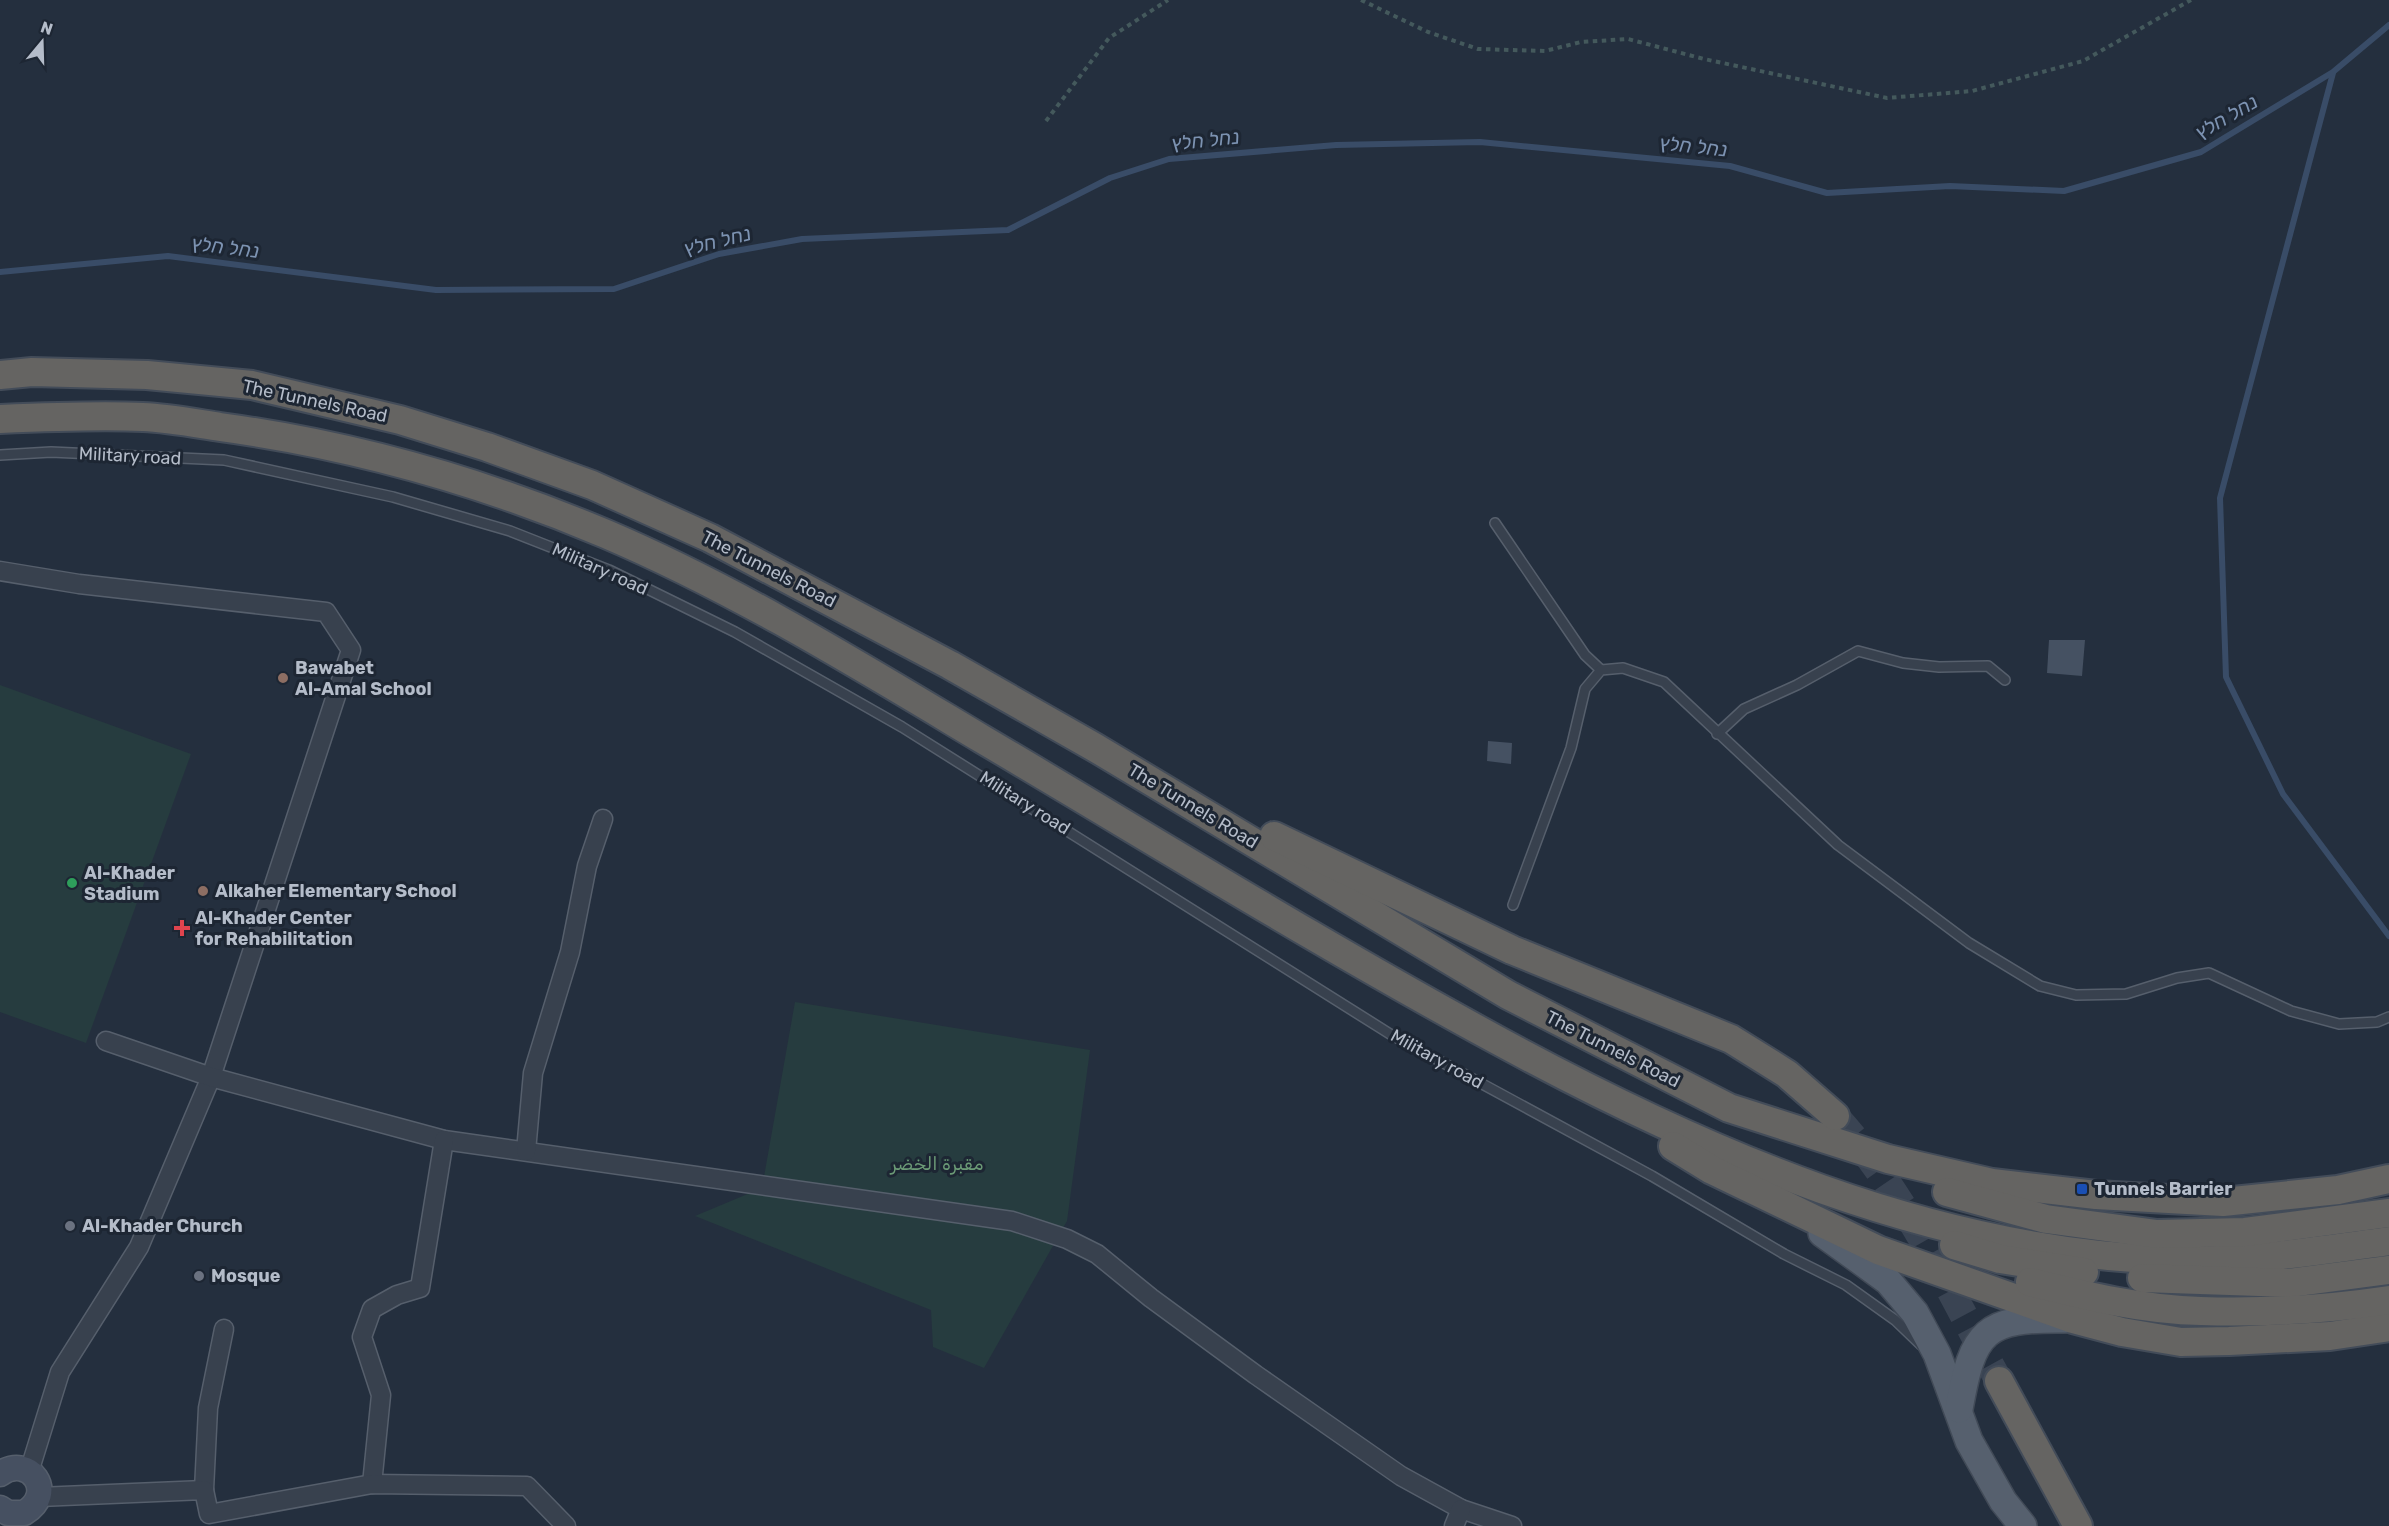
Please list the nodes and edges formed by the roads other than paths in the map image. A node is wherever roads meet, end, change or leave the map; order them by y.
1 (0, 375) edge
2 (0, 419) edge
3 (0, 455) edge
4 (1495, 523) dead end
5 (0, 571) edge
6 (1601, 670) junction
7 (2005, 680) dead end
8 (1717, 734) junction
9 (1094, 747) junction
10 (603, 819) dead end
11 (1513, 905) dead end
12 (2389, 1017) edge
13 (106, 1041) dead end
14 (211, 1077) junction
15 (1589, 1090) junction
16 (1729, 1108) junction
17 (1835, 1116) tunnel mouth
18 (444, 1140) junction
19 (526, 1151) junction
20 (1682, 1152) junction
21 (1712, 1170) junction
22 (2389, 1179) edge
23 (2389, 1213) edge
24 (2389, 1241) edge
25 (2389, 1270) edge
26 (2389, 1300) edge
27 (2073, 1320) junction
28 (2389, 1328) edge
29 (224, 1329) dead end
30 (1999, 1382) tunnel mouth
31 (1955, 1399) junction
32 (11, 1468) edge
33 (372, 1484) junction
34 (204, 1491) junction
35 (39, 1497) junction
36 (0, 1508) edge
37 (1461, 1509) junction
38 (566, 1526) edge
39 (1454, 1526) edge
40 (1512, 1526) edge
41 (2024, 1526) edge
42 (2078, 1526) edge

1 - 9 highway, The Tunnels Road
2 - 15 highway
3 - 31 lane, Military road
4 - 6 lane
5 - 14 street
6 - 8 lane
6 - 11 lane
7 - 8 lane
8 - 12 lane
9 - 16 highway, The Tunnels Road
9 - 17 highway
10 - 19 street
13 - 14 street
14 - 18 street
14 - 32 street
15 - 20 highway
15 - 24 highway
16 - 22 highway, The Tunnels Road
16 - 23 highway
18 - 19 street
18 - 33 street
19 - 37 street
20 - 21 highway
20 - 25 highway
21 - 26 highway
21 - 27 highway
21 - 31 main road
27 - 28 highway
27 - 31 main road
29 - 34 street
30 - 42 highway
31 - 41 main road
32 - 35 main road
33 - 34 street
33 - 38 street
34 - 35 street
35 - 36 main road
37 - 39 street
37 - 40 street

